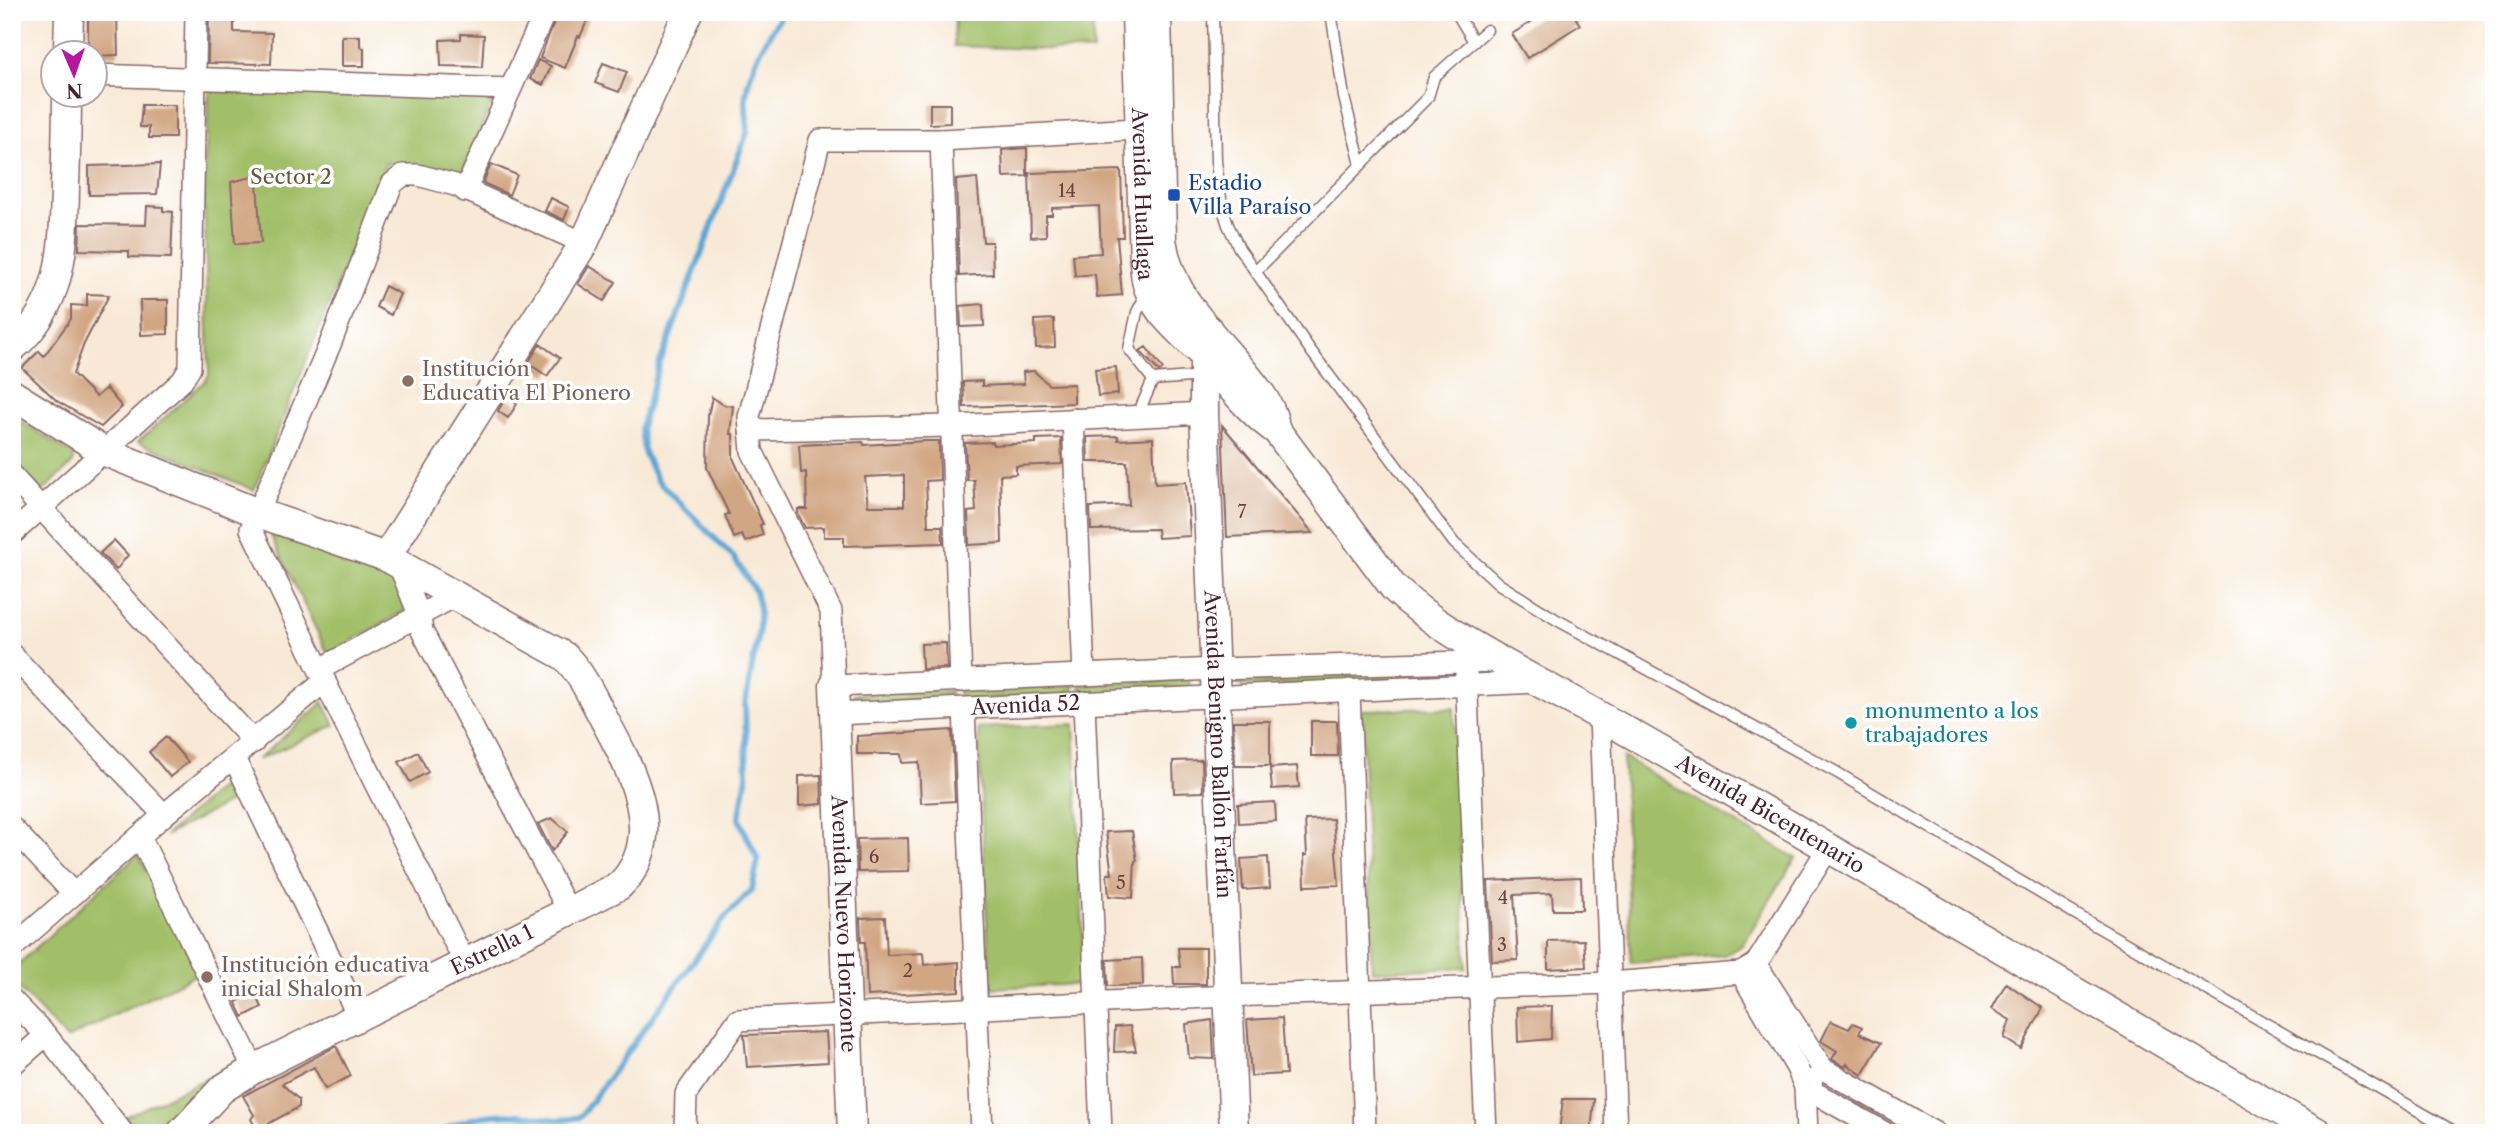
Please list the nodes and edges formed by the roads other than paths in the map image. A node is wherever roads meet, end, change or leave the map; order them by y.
1 (69, 12) edge
2 (196, 12) edge
3 (545, 12) edge
4 (688, 12) edge
5 (1136, 12) edge
6 (1157, 12) edge
7 (1213, 12) edge
8 (1331, 12) edge
9 (1456, 12) edge
10 (1488, 30) dead end
11 (68, 38) edge
12 (1474, 43) junction
13 (108, 76) edge
14 (194, 80) junction
15 (510, 89) junction
16 (67, 108) edge
17 (1150, 129) junction
18 (940, 140) junction
19 (1361, 165) junction
20 (465, 191) junction
21 (584, 243) junction
22 (1255, 272) junction
23 (1149, 290) junction
24 (12, 348) edge
25 (1205, 354) junction
26 (1153, 380) junction
27 (12, 394) edge
28 (1204, 413) junction
29 (1138, 416) junction
30 (1073, 419) junction
31 (951, 426) junction
32 (750, 430) junction
33 (103, 451) junction
34 (12, 476) edge
35 (41, 508) junction
36 (258, 513) junction
37 (12, 534) edge
38 (392, 560) junction
39 (457, 595) junction
40 (420, 617) junction
41 (1465, 650) junction
42 (12, 655) edge
43 (323, 675) junction
44 (1084, 675) junction
45 (961, 681) junction
46 (1538, 682) junction
47 (1217, 683) junction
48 (834, 685) junction
49 (1466, 687) junction
50 (1349, 690) junction
51 (1084, 702) junction
52 (964, 709) junction
53 (835, 714) junction
54 (1600, 716) junction
55 (254, 742) junction
56 (234, 758) junction
57 (164, 815) junction
58 (12, 828) edge
59 (139, 836) junction
60 (1829, 847) junction
61 (74, 894) junction
62 (569, 912) junction
63 (12, 948) edge
64 (466, 963) junction
65 (1749, 968) junction
66 (1610, 983) junction
67 (1480, 987) junction
68 (1360, 991) junction
69 (1229, 996) junction
70 (12, 1000) edge
71 (1097, 1002) junction
72 (976, 1008) junction
73 (848, 1015) junction
74 (358, 1016) junction
75 (46, 1035) junction
76 (12, 1065) edge
77 (254, 1069) junction
78 (1823, 1069) junction
79 (1805, 1087) junction
80 (123, 1133) edge
81 (181, 1133) edge
82 (685, 1133) edge
83 (852, 1133) edge
84 (982, 1133) edge
85 (1101, 1133) edge
86 (1234, 1133) edge
87 (1365, 1133) edge
88 (1486, 1133) edge
89 (1616, 1133) edge
90 (1807, 1133) edge
91 (1885, 1133) edge
92 (1935, 1133) edge
93 (2319, 1133) edge
94 (2457, 1133) edge

1 - 11 street
2 - 14 street
3 - 15 street
4 - 21 street
5 - 17 street, Avenida Huallaga
6 - 17 street, Avenida Huallaga
7 - 22 lane
8 - 19 lane
9 - 12 lane
10 - 12 lane
12 - 19 lane
13 - 14 street
14 - 15 street
14 - 33 street
15 - 20 street
16 - 24 street
17 - 18 street
17 - 23 street, Avenida Huallaga
17 - 25 street, Avenida Huallaga
18 - 31 street
18 - 32 street
19 - 22 lane
20 - 21 street
20 - 36 street
21 - 38 street
22 - 94 lane
23 - 25 street, Avenida Huallaga
23 - 26 lane
25 - 26 lane
25 - 28 street, Avenida Benigno Ballón Farfán
25 - 41 street, Avenida Bicentenario
26 - 29 lane
27 - 33 street
28 - 29 street
28 - 47 street, Avenida Benigno Ballón Farfán
29 - 30 street
30 - 31 street
30 - 44 street
31 - 32 street
31 - 45 street
32 - 48 street
33 - 35 street
33 - 36 street
34 - 35 street
35 - 37 street
35 - 55 street
36 - 38 street
36 - 43 street
38 - 39 street
38 - 40 street
39 - 40 street
39 - 62 street, Estrella 1
40 - 43 street
40 - 62 street
41 - 46 street, Avenida Bicentenario
41 - 47 street, Avenida 52
41 - 49 street
42 - 57 street
43 - 55 street
43 - 64 street
44 - 45 street
44 - 47 street
45 - 48 street
46 - 49 street
46 - 54 street, Avenida Bicentenario
47 - 50 street
47 - 51 street, Avenida 52
47 - 69 street, Avenida Benigno Ballón Farfán
48 - 53 street, Avenida Nuevo Horizonte
49 - 50 street
49 - 67 street
50 - 68 street
51 - 52 street, Avenida 52
51 - 71 street
52 - 53 street, Avenida 52
52 - 72 street
53 - 73 street, Avenida Nuevo Horizonte
54 - 60 street, Avenida Bicentenario
54 - 66 street
55 - 56 street
56 - 57 street
56 - 74 street
57 - 59 street
58 - 61 street
59 - 61 street
59 - 77 street
60 - 65 street
60 - 93 street, Avenida Bicentenario
61 - 63 street
62 - 64 street, Estrella 1
64 - 74 street, Estrella 1
65 - 66 street
65 - 78 street
65 - 79 street
66 - 67 street
66 - 89 street
67 - 68 street
67 - 88 street
68 - 69 street
68 - 87 street
69 - 71 street
69 - 86 street, Avenida Benigno Ballón Farfán
70 - 75 street
71 - 72 street
71 - 85 street
72 - 73 street
72 - 84 street
73 - 82 street
73 - 83 street, Avenida Nuevo Horizonte
74 - 77 street, Estrella 1
75 - 76 street
75 - 80 street
77 - 81 street, Estrella 1
78 - 79 street
78 - 92 street
79 - 90 street
79 - 91 street

